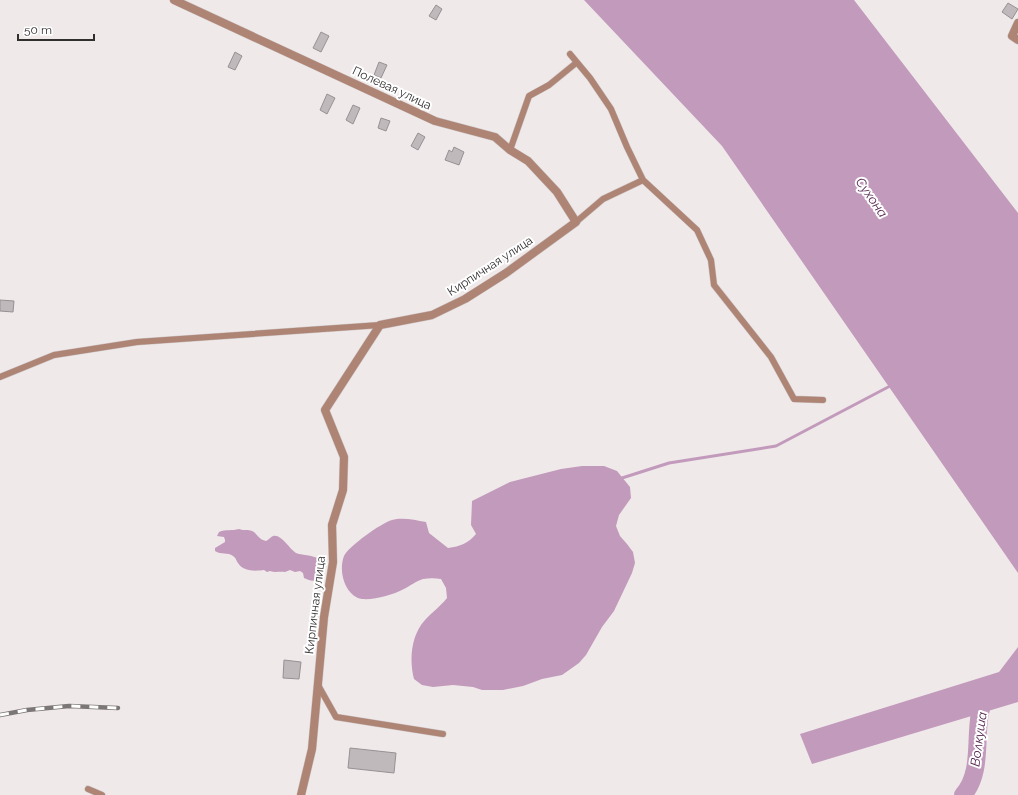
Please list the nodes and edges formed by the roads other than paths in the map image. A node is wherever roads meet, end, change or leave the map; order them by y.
1 (174, 0) edge
2 (1018, 23) edge
3 (1018, 40) edge
4 (570, 54) dead end
5 (576, 63) junction
6 (510, 150) junction
7 (643, 180) junction
8 (576, 222) junction
9 (380, 325) junction
10 (0, 377) edge
11 (823, 400) dead end
12 (318, 685) junction
13 (443, 734) dead end
14 (88, 789) dead end
15 (102, 795) edge
16 (301, 795) edge

1 - 6 street, Полевая улица
2 - 3 street
4 - 5 lane
5 - 6 lane
5 - 7 lane
6 - 8 street, Полевая улица
7 - 8 lane
7 - 11 lane
8 - 9 street, Кирпичная улица
9 - 10 lane
9 - 12 street, Кирпичная улица
12 - 13 lane
12 - 16 street, Кирпичная улица
14 - 15 lane

